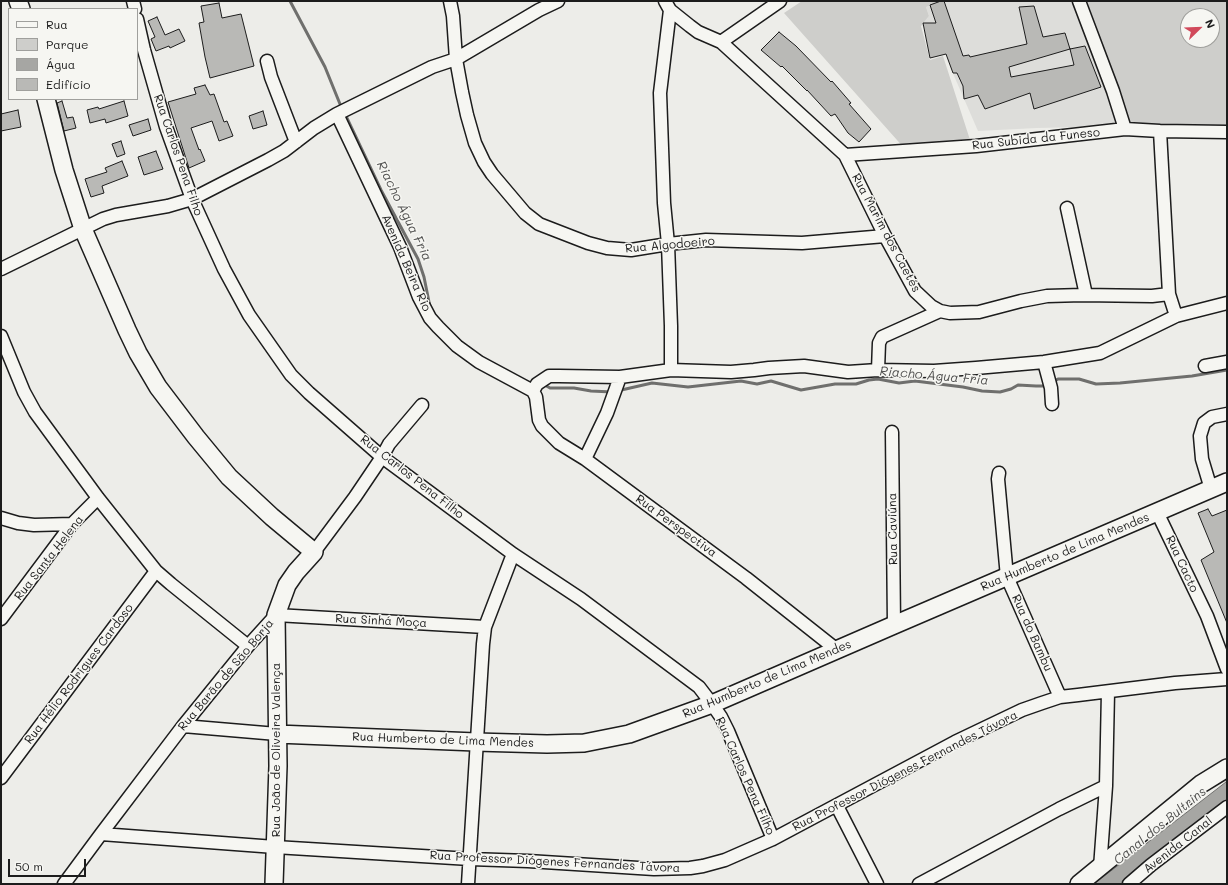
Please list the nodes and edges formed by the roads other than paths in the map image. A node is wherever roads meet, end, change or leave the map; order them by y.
1 (450, 1) edge
2 (558, 1) edge
3 (780, 1) edge
4 (1079, 1) edge
5 (667, 5) edge
6 (539, 6) edge
7 (138, 23) edge
8 (721, 42) junction
9 (456, 59) junction
10 (267, 61) dead end
11 (46, 100) edge
12 (338, 113) junction
13 (1125, 129) junction
14 (1160, 132) junction
15 (1227, 132) edge
16 (296, 142) junction
17 (845, 154) junction
18 (192, 200) junction
19 (1067, 208) dead end
20 (83, 229) junction
21 (885, 236) junction
22 (668, 244) junction
23 (1, 269) edge
24 (1169, 294) junction
25 (1086, 295) junction
26 (1227, 303) edge
27 (940, 311) junction
28 (1176, 316) junction
29 (2, 342) edge
30 (1044, 362) junction
31 (1227, 362) edge
32 (1204, 366) dead end
33 (671, 370) junction
34 (878, 370) junction
35 (619, 380) junction
36 (535, 388) junction
37 (1052, 404) dead end
38 (422, 405) dead end
39 (1227, 414) edge
40 (892, 432) dead end
41 (382, 457) junction
42 (585, 459) junction
43 (999, 473) dead end
44 (1227, 482) edge
45 (1211, 489) junction
46 (98, 498) junction
47 (1157, 512) junction
48 (1, 518) edge
49 (72, 524) junction
50 (314, 552) junction
51 (513, 554) junction
52 (156, 571) junction
53 (1007, 577) junction
54 (276, 615) junction
55 (1, 619) edge
56 (894, 625) junction
57 (485, 627) junction
58 (248, 646) junction
59 (837, 650) junction
60 (1227, 669) edge
61 (1227, 678) edge
62 (1108, 692) junction
63 (1060, 697) junction
64 (712, 704) junction
65 (183, 726) junction
66 (277, 734) junction
67 (476, 742) junction
68 (1227, 768) edge
69 (1, 778) edge
70 (1106, 786) junction
71 (837, 806) junction
72 (1227, 807) edge
73 (101, 834) junction
74 (773, 840) junction
75 (275, 847) junction
76 (470, 859) junction
77 (1100, 868) junction
78 (64, 884) edge
79 (274, 884) edge
80 (468, 884) edge
81 (877, 884) edge
82 (919, 884) edge
83 (1079, 884) edge
84 (1129, 884) edge

1 - 9 street, Rua Algodoeiro
2 - 6 street
3 - 8 street
4 - 13 street
5 - 8 street, Rua Marim dos Caetés
5 - 22 street
6 - 9 street
7 - 18 street, Rua Carlos Pena Filho
8 - 17 street, Rua Marim dos Caetés
9 - 12 street
9 - 22 street, Rua Algodoeiro
10 - 16 street
11 - 20 street
12 - 16 street
12 - 36 street, Avenida Beira Rio
13 - 14 street, Rua Subida da Funeso
13 - 17 street, Rua Subida da Funeso
14 - 15 street, Rua Subida da Funeso
14 - 24 street
16 - 18 street
17 - 21 street, Rua Marim dos Caetés
18 - 20 street
18 - 41 street, Rua Carlos Pena Filho
19 - 25 street
20 - 23 street
20 - 50 street
21 - 22 street, Rua Algodoeiro
21 - 27 street, Rua Marim dos Caetés
22 - 33 street
24 - 25 street
24 - 28 street
25 - 27 street
26 - 28 street
27 - 34 street
28 - 30 street
29 - 46 street
30 - 34 street
30 - 37 street
31 - 32 street
33 - 34 street
33 - 35 street
35 - 36 street
35 - 42 street
36 - 42 street, Rua Perspectiva
38 - 41 street, Rua Barão de São Borja
39 - 45 street
40 - 56 street, Rua Caviúna
41 - 50 street, Rua Barão de São Borja
41 - 51 street, Rua Carlos Pena Filho
42 - 59 street, Rua Perspectiva
43 - 53 street, Rua do Bambu
44 - 45 street, Rua Humberto de Lima Mendes
45 - 47 street, Rua Humberto de Lima Mendes
46 - 49 street, Rua Santa Helena
46 - 52 street
47 - 53 street, Rua Humberto de Lima Mendes
47 - 60 street, Rua Cacto
48 - 49 street
49 - 55 street, Rua Santa Helena
50 - 54 street, Rua Barão de São Borja
51 - 57 street
51 - 64 street, Rua Carlos Pena Filho
52 - 58 street
52 - 69 street, Rua Hélio Rodrigues Cardoso
53 - 56 street, Rua Humberto de Lima Mendes
53 - 63 street, Rua do Bambu
54 - 57 street, Rua Sinhá Moça
54 - 58 street, Rua Barão de São Borja
54 - 66 street, Rua João de Oliveira Valença
56 - 59 street, Rua Humberto de Lima Mendes
57 - 67 street
58 - 65 street, Rua Barão de São Borja
59 - 64 street, Rua Humberto de Lima Mendes
61 - 62 street, Rua Professor Diógenes Fernandes Távora
62 - 63 street, Rua Professor Diógenes Fernandes Távora
62 - 70 street
63 - 71 street, Rua Professor Diógenes Fernandes Távora
64 - 67 street, Rua Humberto de Lima Mendes
64 - 74 street, Rua Carlos Pena Filho
65 - 66 street, Rua Humberto de Lima Mendes
65 - 73 street, Rua Barão de São Borja
66 - 67 street, Rua Humberto de Lima Mendes
66 - 75 street, Rua João de Oliveira Valença
67 - 76 street
68 - 77 street
70 - 77 street
70 - 82 street
71 - 74 street, Rua Professor Diógenes Fernandes Távora
71 - 81 street
72 - 84 street, Avenida Canal
73 - 75 street, Rua Professor Diógenes Fernandes Távora
73 - 78 street, Rua Barão de São Borja
74 - 76 street, Rua Professor Diógenes Fernandes Távora
75 - 76 street, Rua Professor Diógenes Fernandes Távora
75 - 79 street, Rua João de Oliveira Valença
76 - 80 street
77 - 83 street

